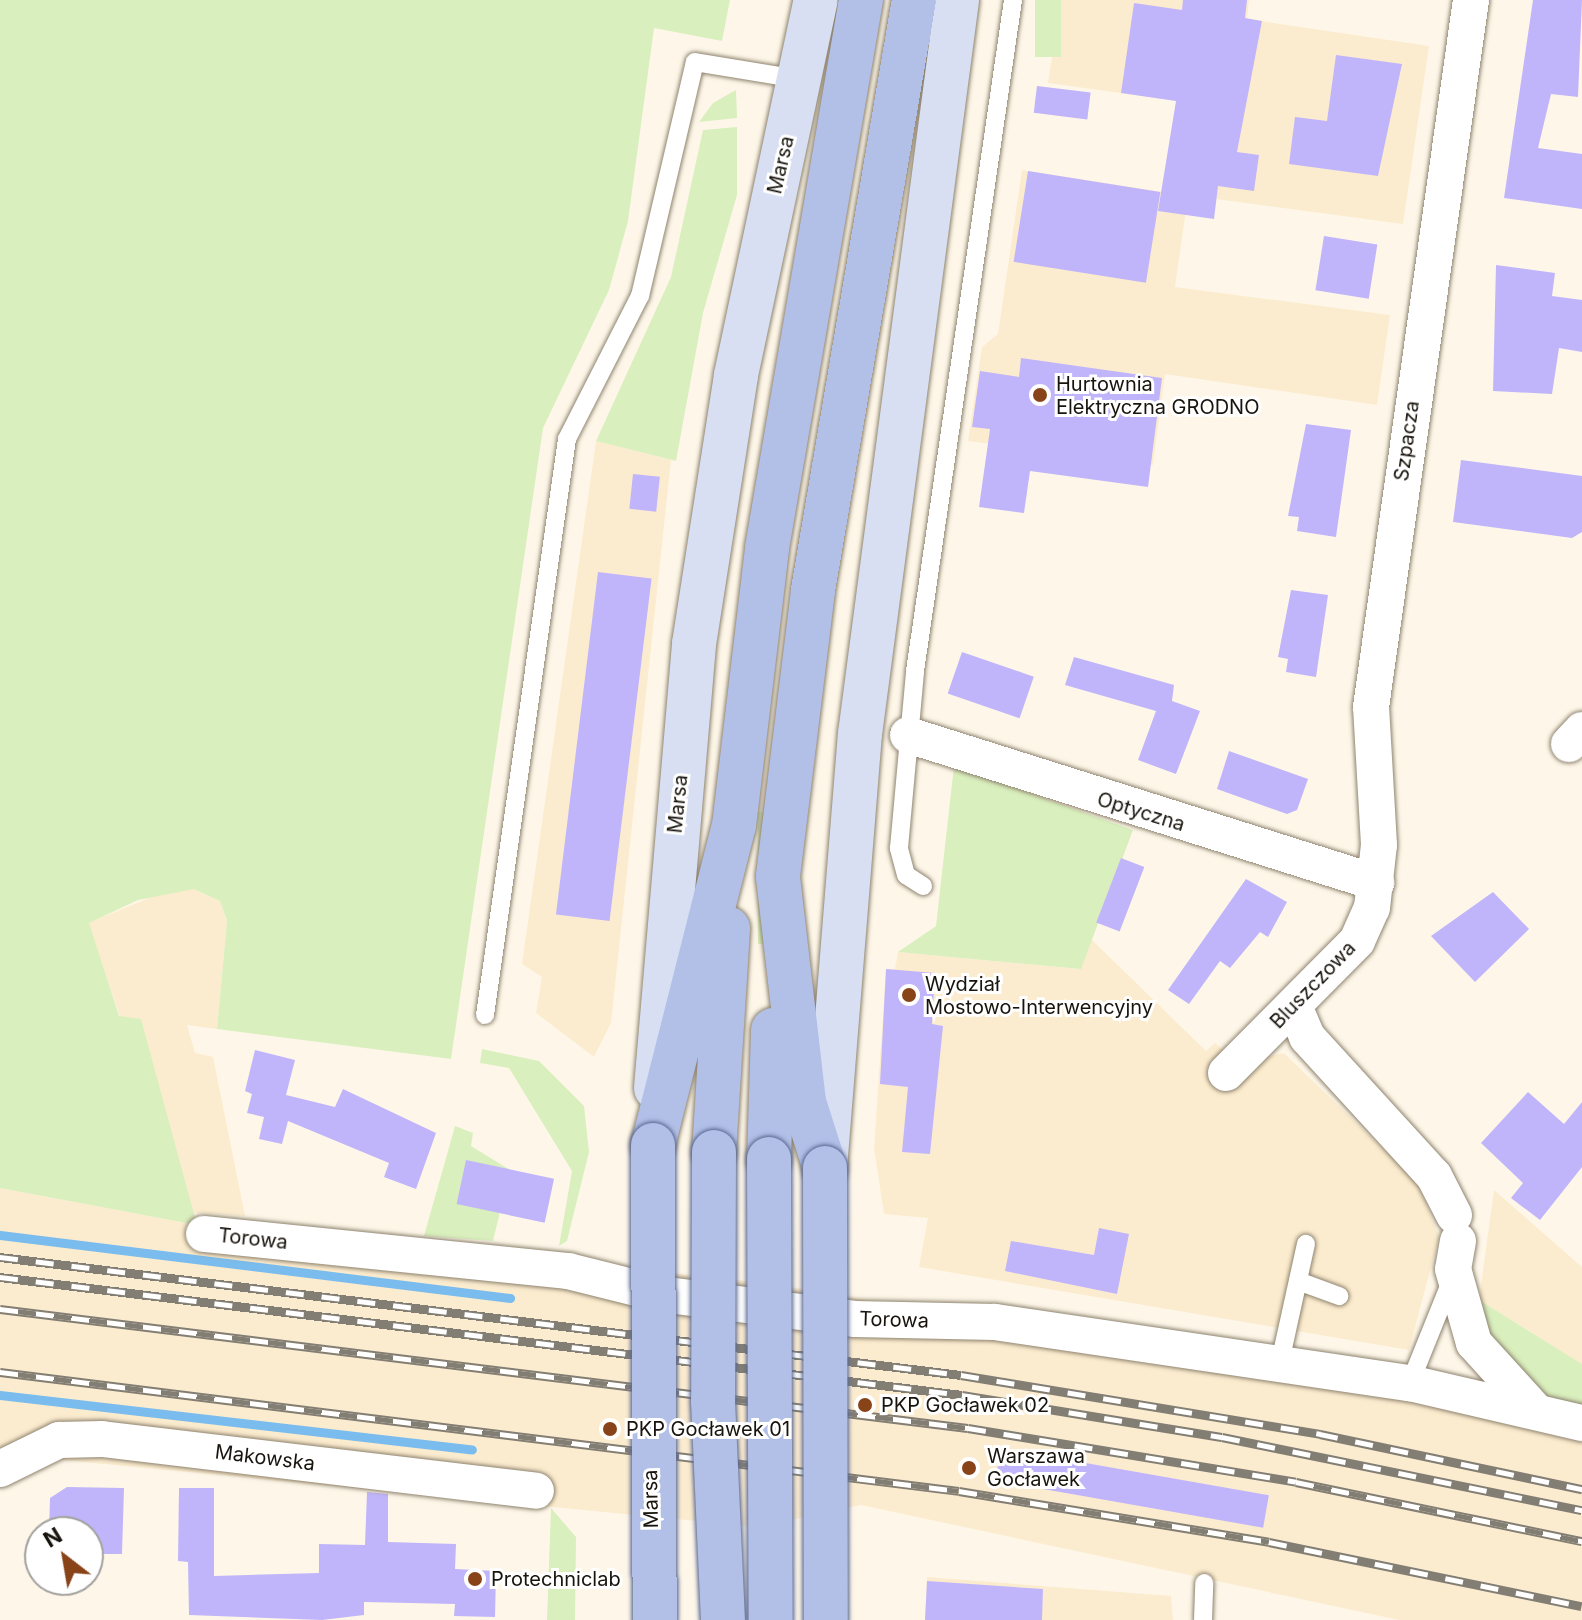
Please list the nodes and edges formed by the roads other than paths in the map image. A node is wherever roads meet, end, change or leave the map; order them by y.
1 (816, 0) edge
2 (861, 0) edge
3 (914, 0) edge
4 (957, 0) edge
5 (1013, 0) edge
6 (1471, 0) edge
7 (801, 79) junction
8 (908, 735) junction
9 (734, 826) junction
10 (778, 876) junction
11 (1376, 883) junction
12 (923, 886) dead end
13 (1294, 1006) junction
14 (485, 1015) dead end
15 (1226, 1073) dead end
16 (653, 1145) junction
17 (825, 1168) junction
18 (204, 1234) dead end
19 (1455, 1242) junction
20 (1306, 1244) dead end
21 (1298, 1281) junction
22 (1339, 1296) dead end
23 (1280, 1362) junction
24 (1410, 1383) junction
25 (1535, 1409) junction
26 (1582, 1423) edge
27 (0, 1469) edge
28 (536, 1491) dead end
29 (1204, 1583) dead end
30 (655, 1620) edge
31 (723, 1620) edge
32 (771, 1620) edge
33 (826, 1620) edge
34 (1203, 1620) edge

1 - 7 main road, Marsa
2 - 9 main road
3 - 10 main road
4 - 17 main road
5 - 8 lane
6 - 11 street, Szpacza
7 - 14 lane
7 - 16 main road, Marsa
8 - 11 street, Optyczna
8 - 12 lane
9 - 16 main road
9 - 31 main road, bridge
10 - 17 main road
10 - 32 main road, bridge
11 - 13 street, Bluszczowa
13 - 15 street, Bluszczowa
13 - 19 street
16 - 30 main road, Marsa, bridge
17 - 33 main road, bridge
18 - 23 street, Torowa
19 - 24 lane
19 - 25 street
20 - 21 lane
21 - 22 lane
21 - 23 lane
23 - 24 street, Torowa
24 - 25 street, Torowa
25 - 26 street, Torowa
27 - 28 street, Makowska
29 - 34 lane

